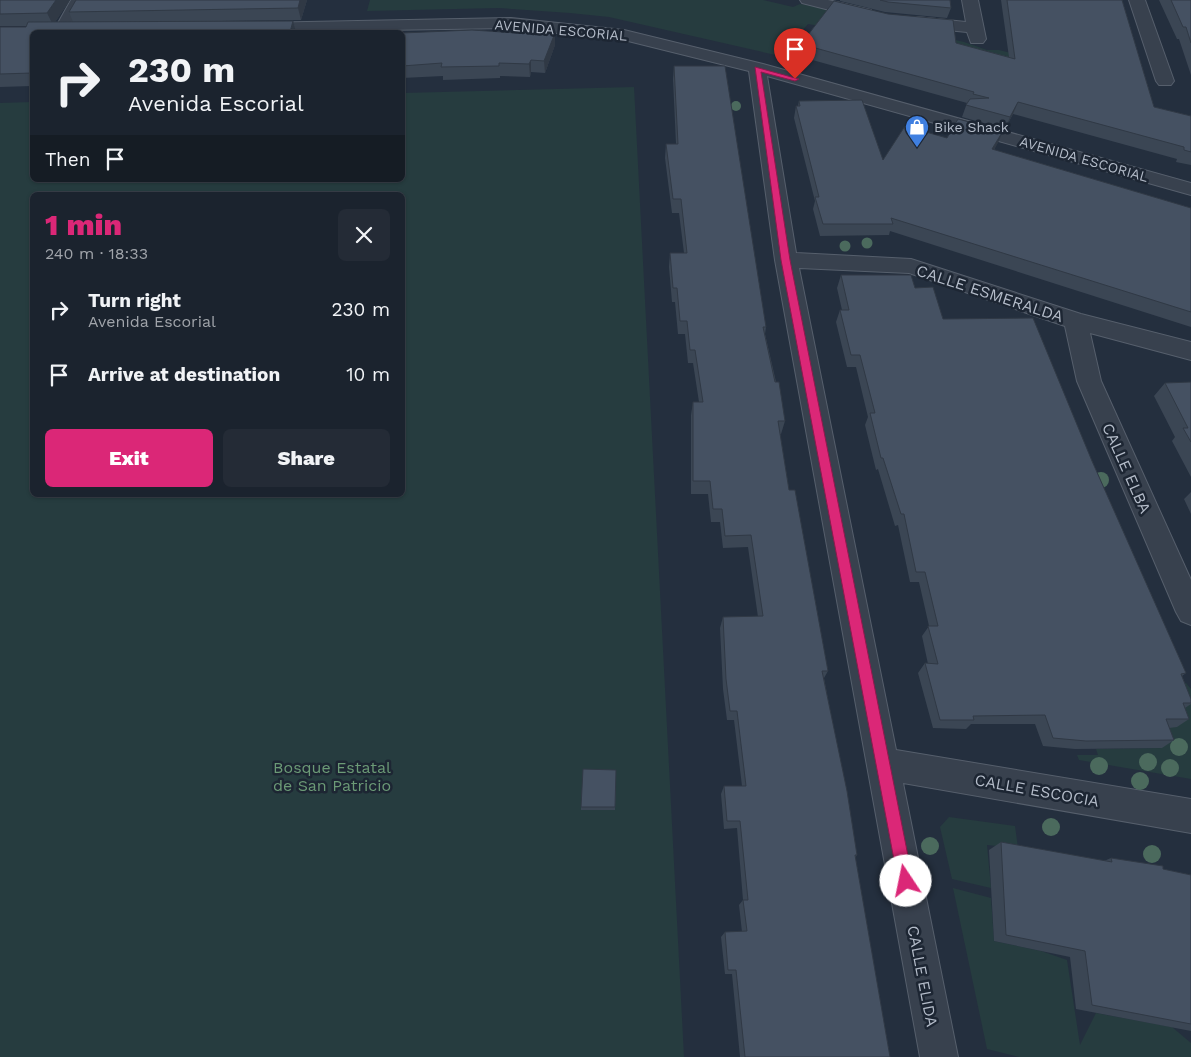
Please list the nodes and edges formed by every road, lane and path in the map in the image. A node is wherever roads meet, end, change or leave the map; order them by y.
1 (79, 0) edge
2 (808, 0) edge
3 (970, 0) edge
4 (1137, 0) edge
5 (885, 19) edge
6 (905, 21) edge
7 (238, 28) edge
8 (61, 30) edge
9 (757, 68) junction
10 (1165, 81) dead end
11 (1191, 189) edge
12 (786, 260) junction
13 (1076, 321) junction
14 (1191, 350) edge
15 (1191, 612) edge
16 (883, 764) junction
17 (1191, 816) edge
18 (939, 1057) edge

1 - 8 street
2 - 5 street
3 - 6 street
4 - 10 street
7 - 9 street, AVENIDA ESCORIAL
9 - 11 street, AVENIDA ESCORIAL
9 - 12 street, CALLE ELIDA
12 - 13 street, CALLE ESMERALDA
12 - 16 street, CALLE ELIDA
13 - 14 street, CALLE ESMERALDA
13 - 15 street, CALLE ELBA
16 - 17 street, CALLE ESCOCIA
16 - 18 street, CALLE ELIDA

